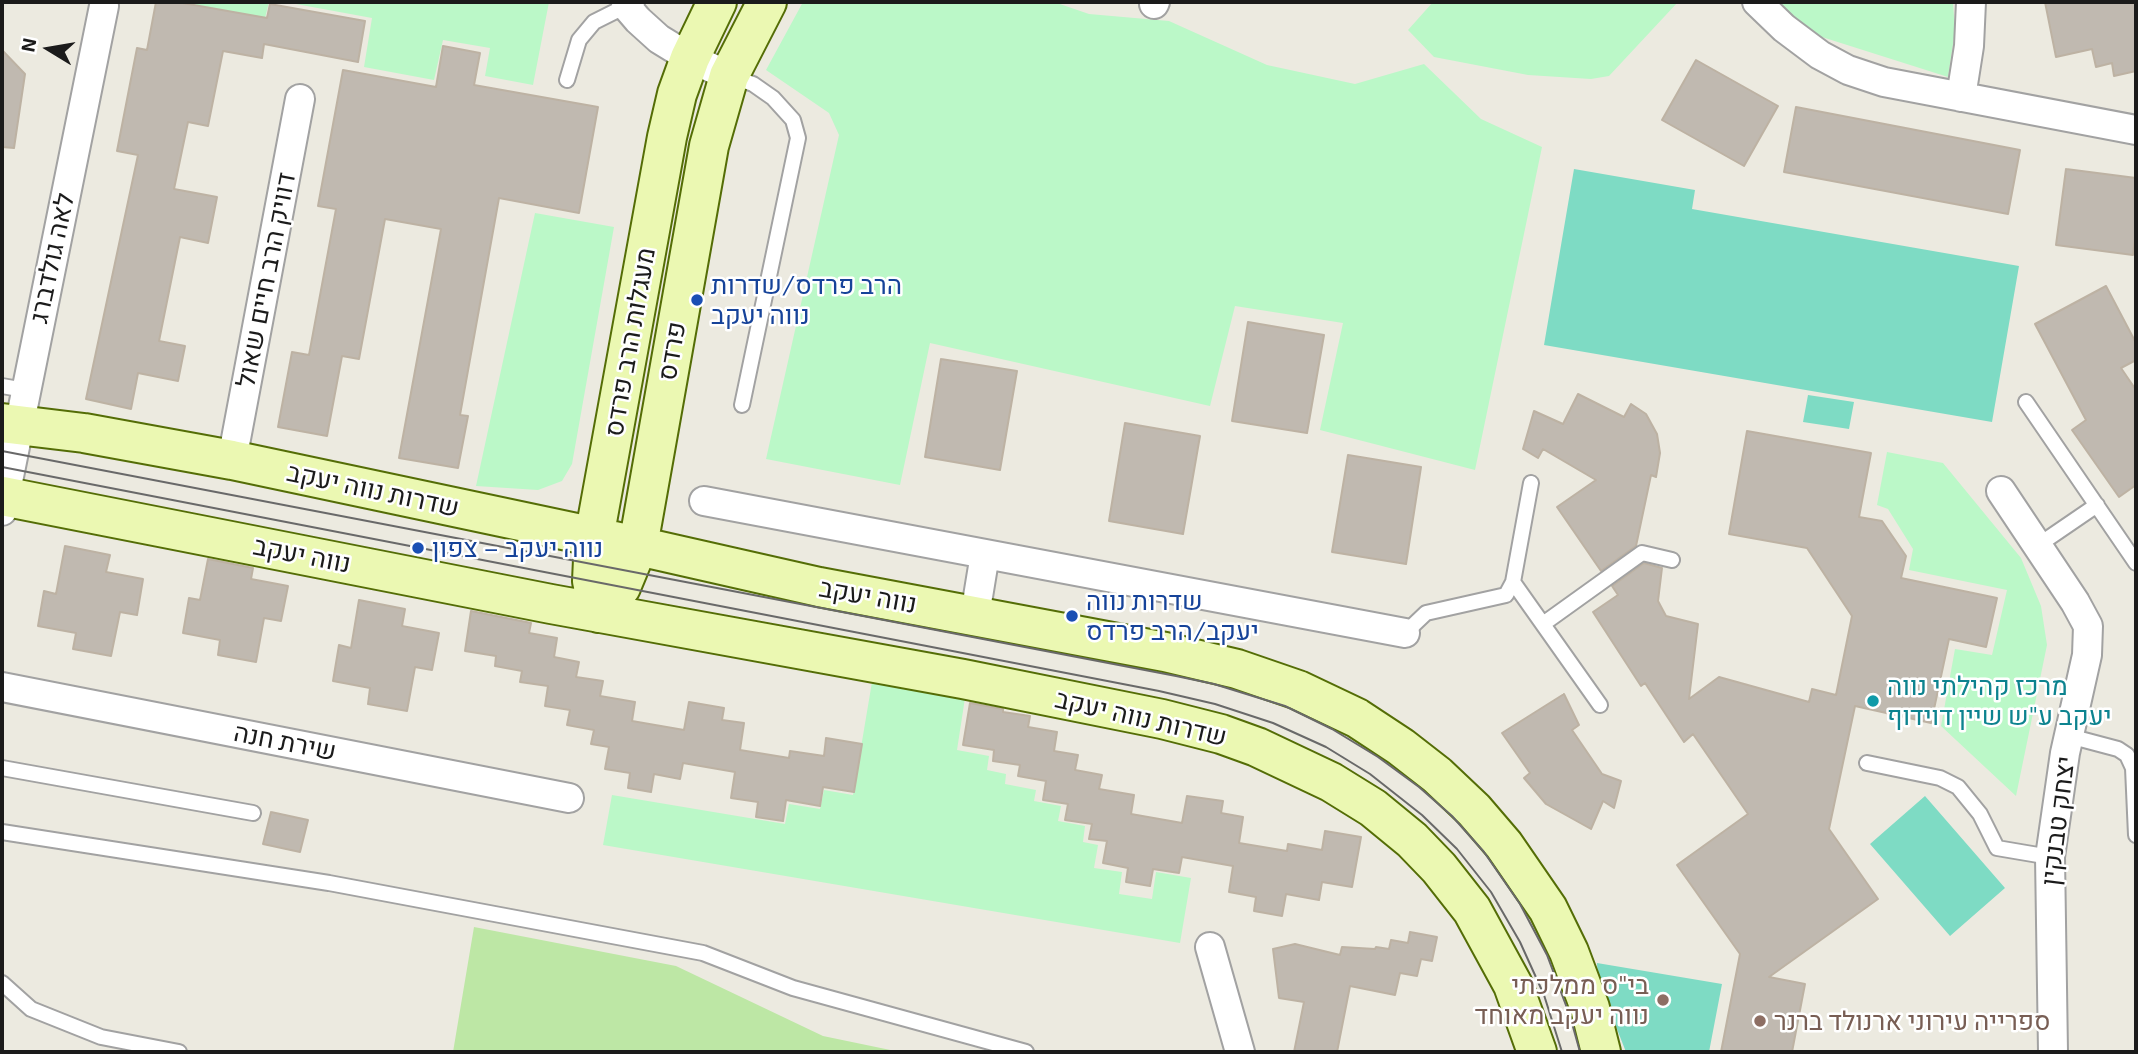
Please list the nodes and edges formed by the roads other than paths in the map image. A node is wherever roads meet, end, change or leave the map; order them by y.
1 (717, 2) edge
2 (767, 2) edge
3 (1757, 2) edge
4 (1971, 2) edge
5 (627, 3) edge
6 (103, 6) dead end
7 (690, 58) junction
8 (729, 76) junction
9 (567, 80) dead end
10 (1961, 97) junction
11 (300, 99) dead end
12 (2136, 130) edge
13 (2026, 402) dead end
14 (742, 405) dead end
15 (12, 406) edge
16 (232, 460) junction
17 (1531, 483) dead end
18 (2001, 491) dead end
19 (3, 501) edge
20 (704, 501) dead end
21 (2097, 505) junction
22 (594, 538) junction
23 (638, 546) junction
24 (2037, 546) junction
25 (985, 554) junction
26 (1672, 560) dead end
27 (2136, 563) edge
28 (1513, 582) junction
29 (599, 613) junction
30 (975, 615) junction
31 (1543, 624) junction
32 (1405, 633) joint
33 (2, 687) edge
34 (1600, 705) dead end
35 (2069, 736) junction
36 (1867, 763) dead end
37 (2, 768) edge
38 (569, 798) dead end
39 (253, 813) dead end
40 (2, 832) edge
41 (2136, 835) edge
42 (2050, 857) junction
43 (1210, 947) dead end
44 (2, 984) edge
45 (179, 1052) edge
46 (1026, 1052) edge
47 (1240, 1052) edge
48 (1537, 1052) edge
49 (1601, 1052) edge
50 (2053, 1052) edge

1 - 7 street, מעגלות הרב פרדס
2 - 8 street
3 - 10 street
4 - 10 street
5 - 7 street
5 - 9 lane
6 - 15 street, לאה גולדברג
7 - 8 street
7 - 22 street, מעגלות הרב פרדס
8 - 14 lane
8 - 23 street, פרדס
10 - 12 street
11 - 16 street, דוויק הרב חיים שאול
13 - 21 lane
15 - 16 street
15 - 19 street, לאה גולדברג
16 - 22 street, שדרות נווה יעקב
17 - 28 lane
18 - 24 street, יצחק טבנקין
19 - 29 street, נווה יעקב
20 - 25 street
21 - 24 lane
21 - 27 lane
22 - 23 street, שדרות נווה יעקב
22 - 29 street, מעגלות הרב פרדס
23 - 29 street
23 - 30 street, נווה יעקב
24 - 35 street, יצחק טבנקין
25 - 30 street
25 - 32 street
26 - 31 lane
28 - 31 lane
28 - 32 lane
29 - 48 street, שדרות נווה יעקב
30 - 49 street
31 - 34 lane
33 - 38 street, שירת חנה
35 - 41 lane
35 - 42 street, יצחק טבנקין
36 - 42 lane
37 - 39 lane
40 - 46 lane
42 - 50 street, יצחק טבנקין
43 - 47 street
44 - 45 lane

